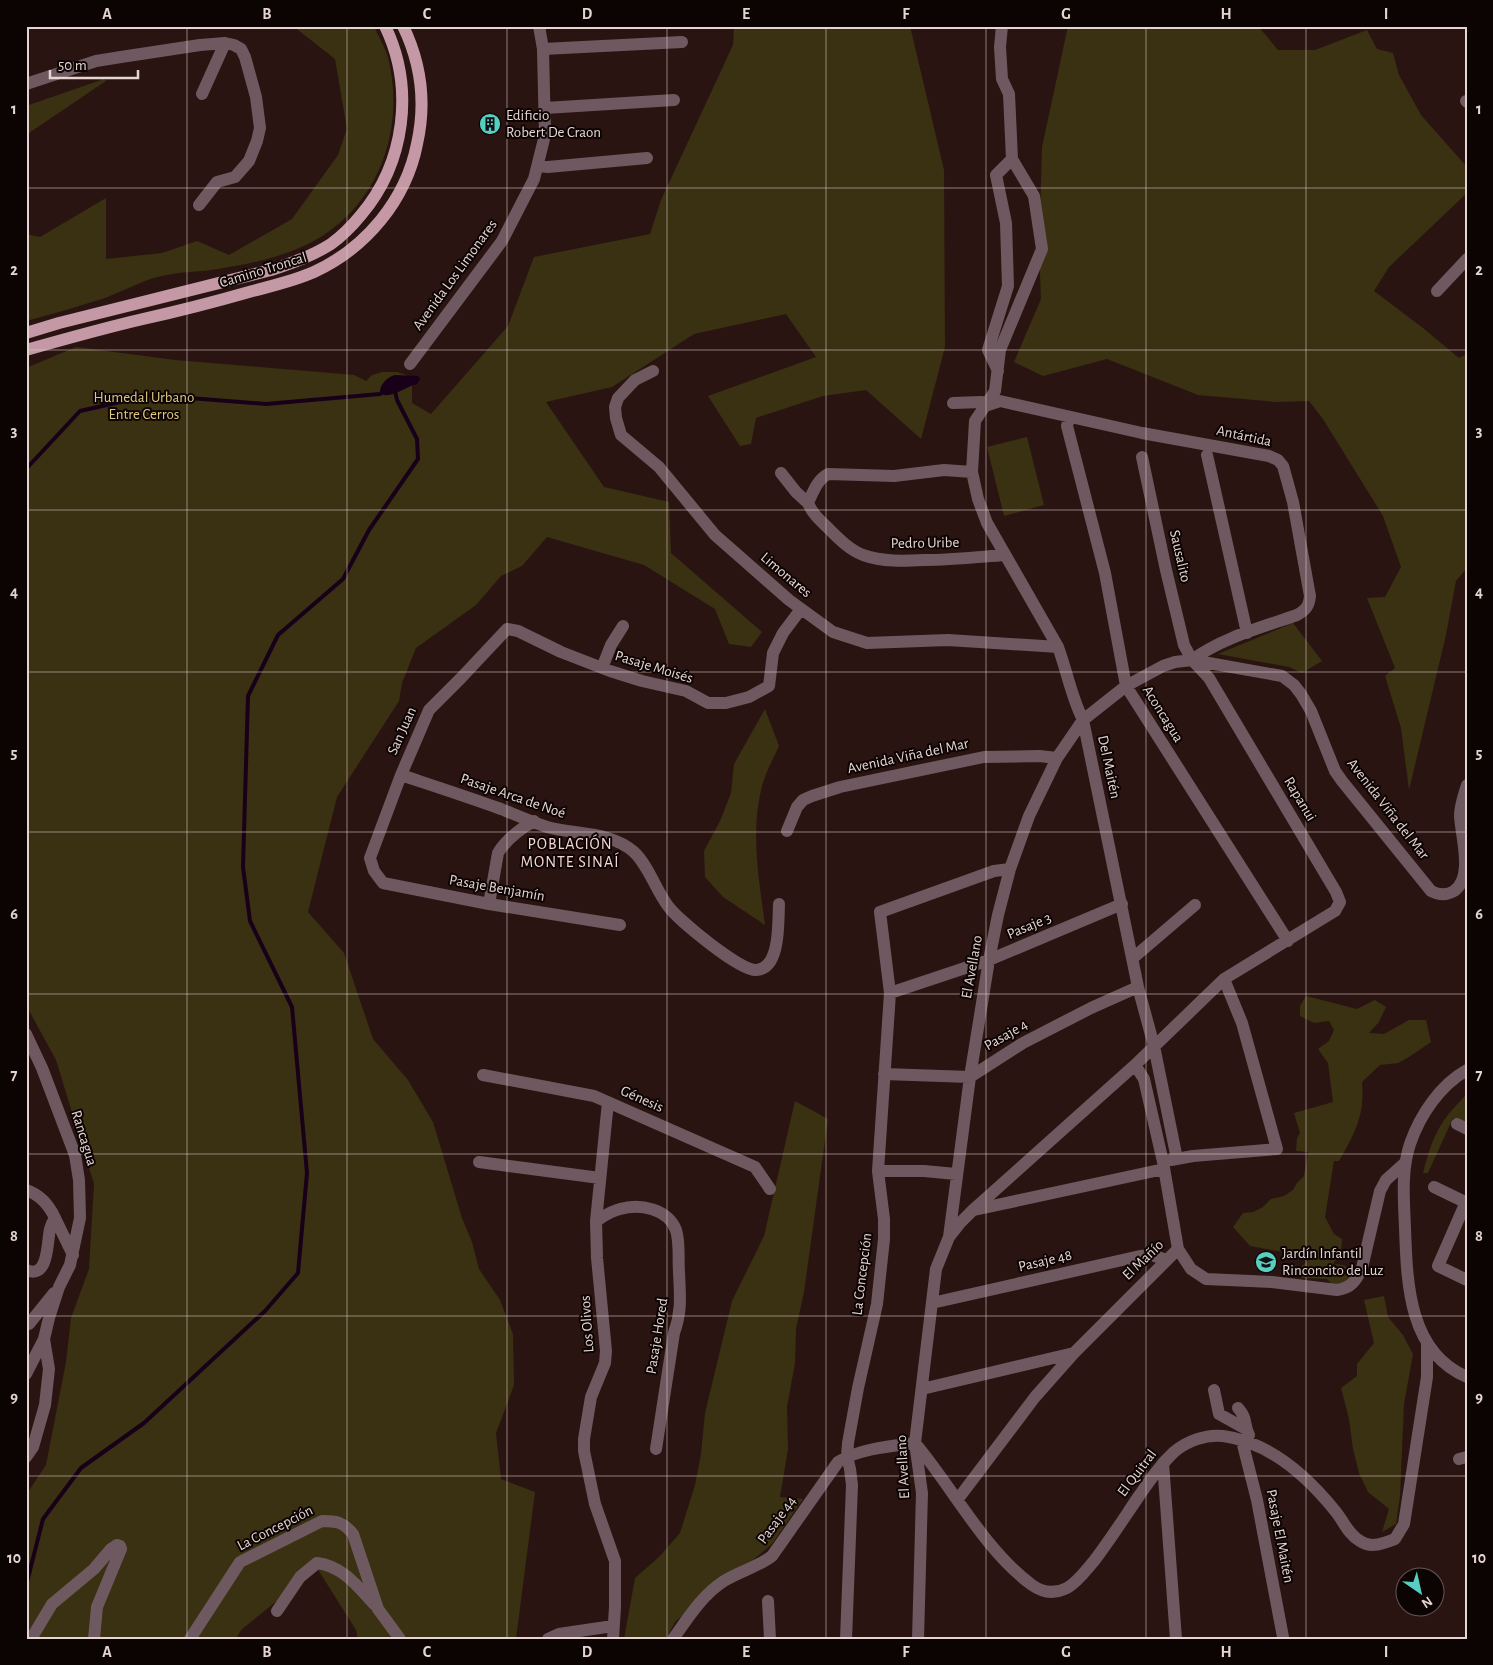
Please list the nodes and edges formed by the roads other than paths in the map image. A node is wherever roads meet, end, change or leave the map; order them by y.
1 (385, 26) edge
2 (404, 26) edge
3 (539, 26) edge
4 (1002, 26) edge
5 (682, 42) dead end
6 (226, 43) junction
7 (543, 49) junction
8 (26, 84) edge
9 (202, 94) dead end
10 (674, 100) dead end
11 (545, 108) junction
12 (647, 158) dead end
13 (1012, 159) junction
14 (538, 166) junction
15 (200, 205) dead end
16 (1467, 259) edge
17 (1436, 291) dead end
18 (26, 333) edge
19 (26, 350) edge
20 (410, 364) dead end
21 (653, 371) dead end
22 (998, 371) junction
23 (953, 403) dead end
24 (988, 405) junction
25 (1069, 418) junction
26 (1207, 455) dead end
27 (1142, 457) dead end
28 (972, 472) junction
29 (781, 474) dead end
30 (808, 503) junction
31 (1005, 555) junction
32 (800, 609) junction
33 (623, 626) dead end
34 (507, 629) joint
35 (1247, 633) junction
36 (1058, 647) junction
37 (1192, 660) junction
38 (602, 668) junction
39 (1126, 686) junction
40 (1083, 720) junction
41 (1057, 758) junction
42 (401, 775) junction
43 (1467, 785) edge
44 (534, 821) junction
45 (787, 831) dead end
46 (1010, 869) junction
47 (374, 871) joint
48 (489, 904) junction
49 (779, 904) dead end
50 (1122, 904) junction
51 (1195, 905) dead end
52 (620, 925) dead end
53 (1288, 941) junction
54 (1133, 958) junction
55 (990, 960) junction
56 (1224, 979) junction
57 (1138, 987) junction
58 (890, 992) junction
59 (26, 1034) edge
60 (1154, 1046) junction
61 (1135, 1065) junction
62 (1467, 1070) edge
63 (884, 1074) junction
64 (483, 1076) dead end
65 (970, 1077) junction
66 (608, 1102) junction
67 (1177, 1158) junction
68 (479, 1162) dead end
69 (1406, 1162) junction
70 (1164, 1165) junction
71 (878, 1171) junction
72 (956, 1174) junction
73 (600, 1178) junction
74 (1434, 1187) dead end
75 (770, 1189) dead end
76 (26, 1190) edge
77 (1466, 1202) edge
78 (973, 1210) junction
79 (55, 1218) junction
80 (596, 1220) junction
81 (949, 1237) junction
82 (1178, 1249) junction
83 (73, 1255) junction
84 (1166, 1260) junction
85 (26, 1270) edge
86 (1467, 1280) edge
87 (59, 1287) junction
88 (932, 1304) junction
89 (29, 1324) dead end
90 (44, 1339) junction
91 (1427, 1342) junction
92 (1074, 1353) junction
93 (26, 1374) edge
94 (1467, 1377) edge
95 (922, 1389) junction
96 (1214, 1390) dead end
97 (1238, 1408) dead end
98 (1248, 1438) junction
99 (915, 1443) junction
100 (656, 1449) dead end
101 (847, 1456) junction
102 (26, 1457) edge
103 (1163, 1464) junction
104 (958, 1499) junction
105 (768, 1600) dead end
106 (378, 1609) junction
107 (277, 1611) dead end
108 (614, 1626) junction
109 (1283, 1637) dead end
110 (31, 1639) edge
111 (94, 1639) edge
112 (190, 1639) edge
113 (400, 1639) edge
114 (548, 1639) edge
115 (613, 1639) edge
116 (673, 1639) edge
117 (770, 1639) edge
118 (846, 1639) edge
119 (918, 1639) edge
120 (1176, 1639) edge

1 - 18 main road, Camino Troncal
2 - 19 main road, Camino Troncal
3 - 7 street, Avenida Los Limonares
4 - 13 street
5 - 7 street
6 - 8 street
6 - 9 street
6 - 15 street
7 - 11 street, Avenida Los Limonares
10 - 11 street
11 - 14 street, Avenida Los Limonares
12 - 14 street
13 - 22 street
13 - 22 street, Del Maitén
14 - 20 street, Avenida Los Limonares
16 - 17 street
21 - 32 street, Limonares
22 - 24 street, Del Maitén
23 - 24 street, Antártida
24 - 25 street, Antártida
24 - 28 street, Del Maitén
25 - 35 street, Antártida
25 - 39 street, Aconcagua
26 - 35 street
27 - 37 street, Sausalito
28 - 30 street
28 - 31 street, Del Maitén
29 - 30 street, Pedro Uribe
30 - 31 street, Pedro Uribe
31 - 36 street, Del Maitén
32 - 36 street, Limonares
32 - 38 street, Pasaje Moisés
33 - 38 street
34 - 38 street, Pasaje Moisés
34 - 42 street, San Juan
35 - 37 street, Antártida
36 - 40 street, Del Maitén
37 - 39 street, Avenida Viña del Mar
37 - 43 street, Avenida Viña del Mar
37 - 53 street, Rapanui
39 - 40 street, Avenida Viña del Mar
39 - 53 street, Aconcagua
40 - 41 street, El Avellano
40 - 50 street, Del Maitén
41 - 45 street, Avenida Viña del Mar
41 - 46 street, El Avellano
42 - 44 street, Pasaje Arca de Noé
42 - 47 street, San Juan
44 - 48 street
44 - 49 street, Pasaje Arca de Noé
46 - 55 street, El Avellano
46 - 58 street, La Concepción
47 - 48 street, Pasaje Benjamín
48 - 52 street, Pasaje Benjamín
50 - 54 street, Del Maitén
50 - 55 street, Pasaje 3
51 - 54 street
53 - 56 street, Rapanui
54 - 57 street, Del Maitén
55 - 58 street, Pasaje 3
55 - 65 street, El Avellano
56 - 60 street, El Avellano
56 - 67 street
57 - 60 street, Del Maitén
57 - 65 street, Pasaje 4
58 - 63 street, La Concepción
59 - 83 street, Rancagua
60 - 61 street, El Avellano
60 - 67 street, Del Maitén
61 - 70 street
61 - 78 street, El Avellano
62 - 69 street
63 - 65 street
63 - 71 street, La Concepción
64 - 66 street, Génesis
65 - 72 street, El Avellano
66 - 73 street, Los Olivos
66 - 75 street, Génesis
67 - 70 street
68 - 73 street
69 - 82 street, El Mañío
69 - 91 street
70 - 78 street
70 - 82 street
71 - 72 street
71 - 101 street, La Concepción
72 - 81 street, El Avellano
73 - 80 street, Los Olivos
74 - 77 street
76 - 79 street
77 - 86 street
78 - 81 street, El Avellano
79 - 83 street
79 - 85 street
80 - 100 street, Pasaje Hored
80 - 108 street, Los Olivos
81 - 88 street, El Avellano
82 - 84 street, El Mañío
83 - 87 street, Rancagua
84 - 88 street, Pasaje 48
84 - 92 street, El Mañío
87 - 89 street
87 - 90 street, Rancagua
88 - 95 street, El Avellano
90 - 93 street
90 - 102 street, Rancagua
91 - 94 street
91 - 98 street, El Quitral
92 - 95 street
92 - 104 street, El Mañío
95 - 99 street, El Avellano
96 - 98 street
97 - 98 street, Pasaje El Maitén
98 - 103 street, El Quitral
98 - 109 street, Pasaje El Maitén
99 - 101 street
99 - 104 street, El Quitral
99 - 119 street, El Avellano
101 - 116 street, Pasaje 44
101 - 118 street, La Concepción
103 - 104 street, El Quitral
103 - 120 street
105 - 117 street
106 - 107 street
106 - 112 street, La Concepción
106 - 113 street, La Concepción
108 - 114 street
108 - 115 street
110 - 111 street

